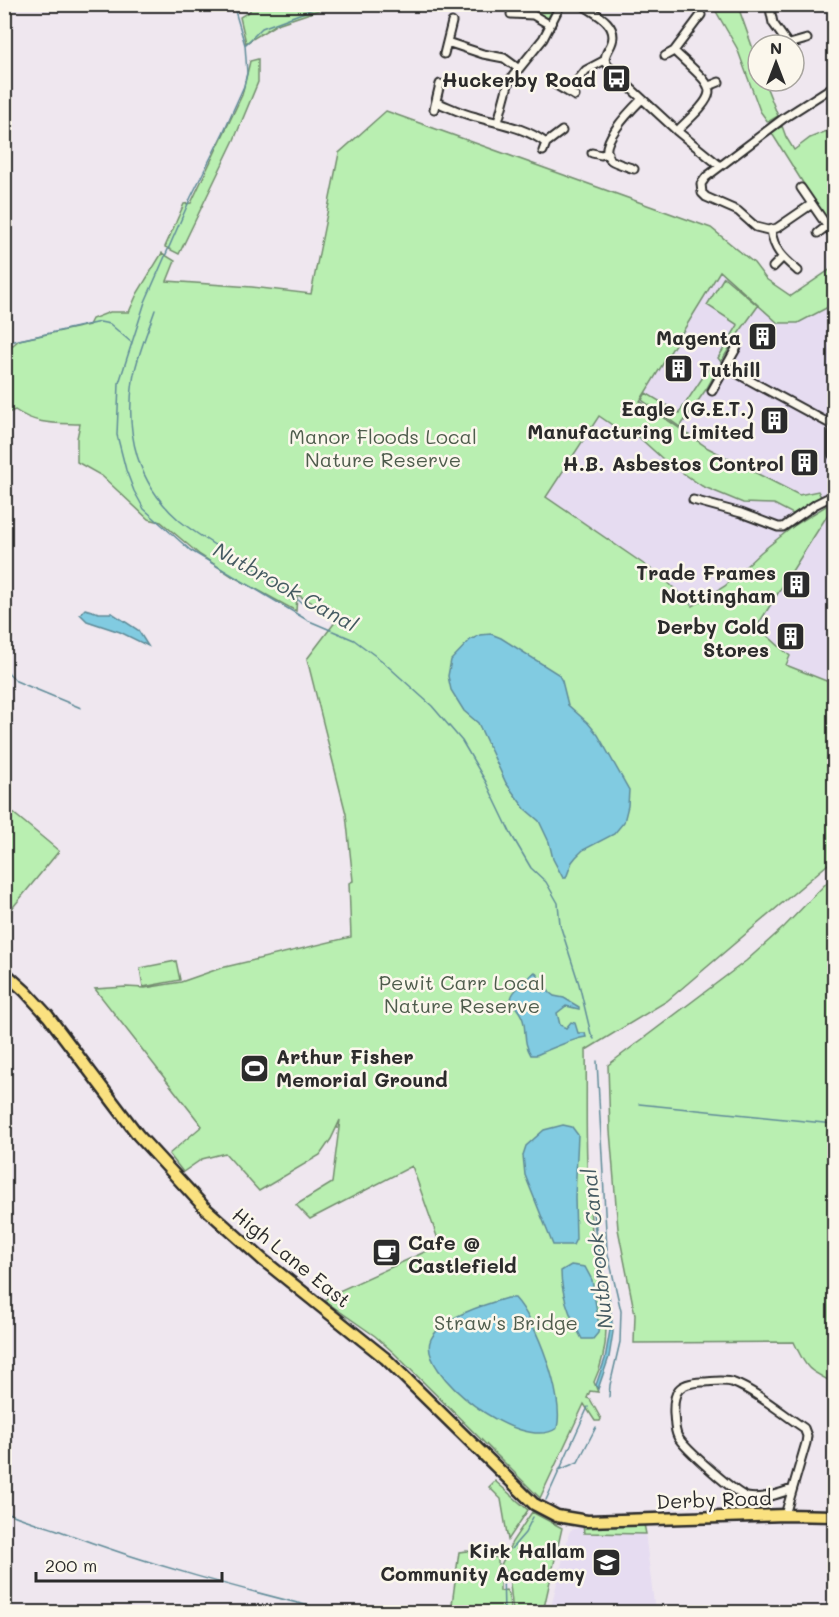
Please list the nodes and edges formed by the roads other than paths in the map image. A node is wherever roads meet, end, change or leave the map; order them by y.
1 (561, 4) edge
2 (581, 4) edge
3 (769, 4) edge
4 (511, 15) dead end
5 (701, 15) dead end
6 (452, 22) dead end
7 (684, 22) dead end
8 (550, 25) junction
9 (691, 28) junction
10 (780, 33) edge
11 (447, 42) junction
12 (674, 51) junction
13 (444, 54) dead end
14 (665, 56) dead end
15 (605, 60) junction
16 (519, 69) junction
17 (719, 82) dead end
18 (440, 84) dead end
19 (556, 85) dead end
20 (709, 86) junction
21 (834, 86) edge
22 (642, 99) junction
23 (498, 122) junction
24 (562, 131) dead end
25 (677, 131) junction
26 (546, 143) junction
27 (543, 151) dead end
28 (592, 153) dead end
29 (608, 153) junction
30 (720, 166) junction
31 (634, 169) dead end
32 (801, 188) dead end
33 (812, 204) junction
34 (827, 226) junction
35 (771, 230) junction
36 (818, 233) dead end
37 (834, 236) edge
38 (782, 258) junction
39 (773, 267) dead end
40 (798, 271) dead end
41 (736, 347) dead end
42 (725, 367) junction
43 (712, 391) dead end
44 (834, 426) edge
45 (834, 434) edge
46 (834, 454) edge
47 (834, 495) edge
48 (693, 500) dead end
49 (4, 972) edge
50 (792, 1489) junction
51 (785, 1515) junction
52 (834, 1516) edge
53 (594, 1521) joint

1 - 8 street
2 - 15 street
3 - 10 street
4 - 8 street
5 - 9 street
6 - 11 street
7 - 9 street
8 - 16 street
9 - 12 street
11 - 13 street
11 - 16 street
12 - 14 street
12 - 20 street
15 - 19 street
15 - 22 street
16 - 23 street
17 - 20 street
18 - 23 street
20 - 25 street
21 - 30 street
22 - 25 street
22 - 29 street
23 - 26 street
24 - 26 street
25 - 30 street
26 - 27 street
28 - 29 street
29 - 31 street
30 - 35 street
32 - 33 street
33 - 34 street
33 - 35 street
34 - 36 street
34 - 37 street
35 - 38 street
38 - 39 street
38 - 40 street
41 - 42 street
42 - 43 street
42 - 44 street
45 - 46 street
47 - 48 street
49 - 53 main road, High Lane East
50 - 50 street
50 - 51 street
51 - 52 main road, Derby Road
51 - 53 main road, Derby Road

